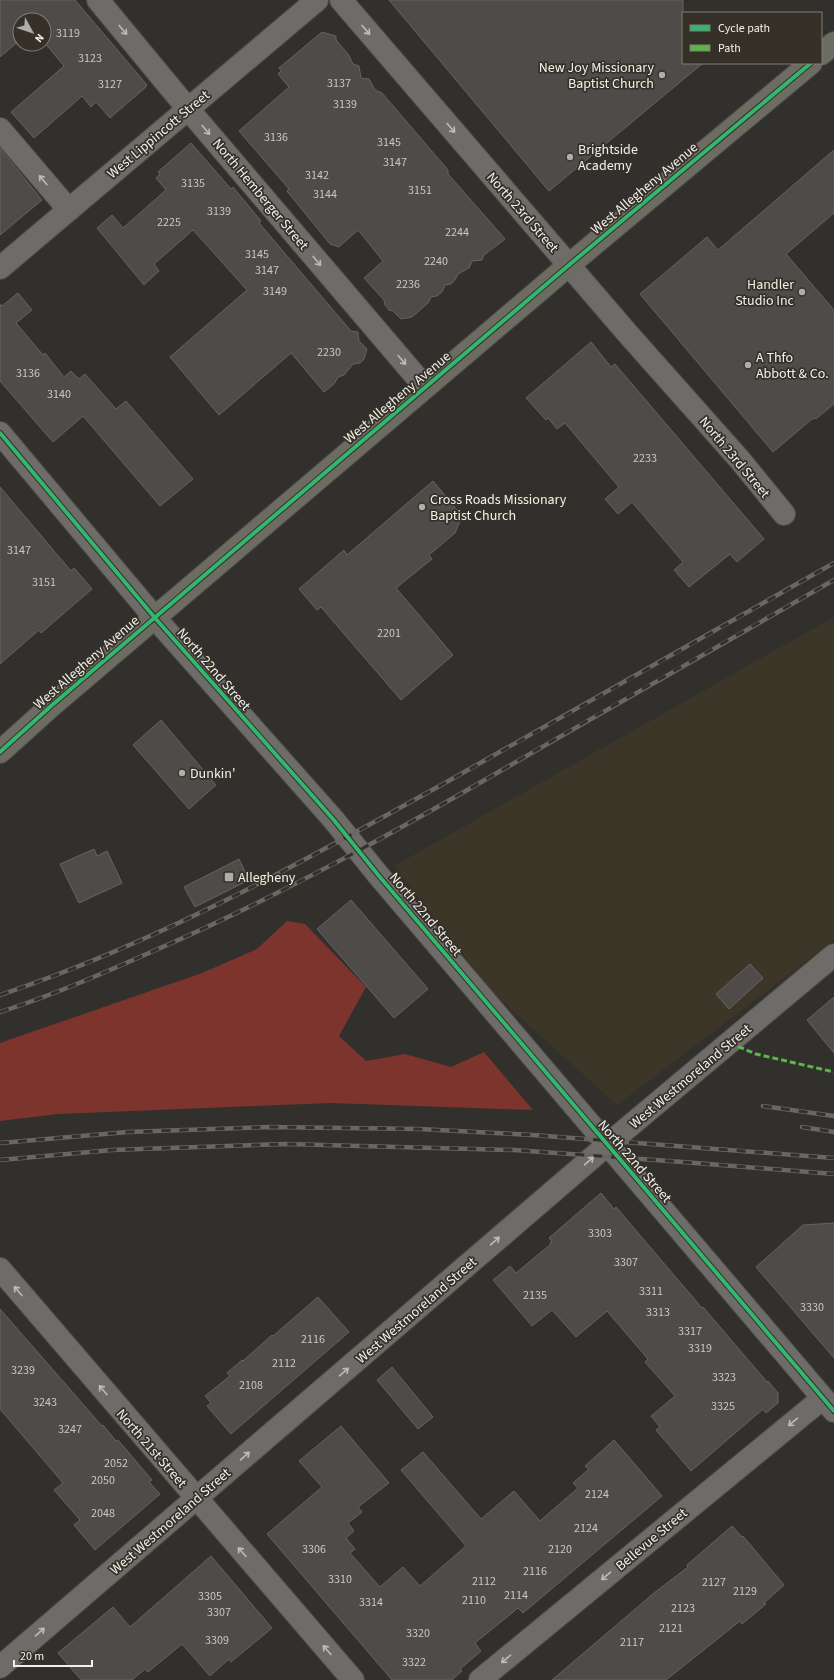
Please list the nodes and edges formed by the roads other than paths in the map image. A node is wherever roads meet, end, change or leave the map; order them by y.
1 (98, 0) edge
2 (317, 0) edge
3 (341, 0) edge
4 (834, 43) edge
5 (822, 53) edge
6 (810, 64) edge
7 (188, 109) junction
8 (0, 129) edge
9 (68, 210) junction
10 (569, 265) junction
11 (0, 268) edge
12 (425, 387) junction
13 (0, 432) edge
14 (784, 514) dead end
15 (155, 618) junction
16 (0, 752) edge
17 (834, 955) edge
18 (607, 1145) junction
19 (0, 1269) edge
20 (828, 1404) edge
21 (196, 1498) junction
22 (0, 1667) edge
23 (352, 1680) edge
24 (480, 1680) edge

1 -> 7 street, North Hemberger Street
2 - 7 street, West Lippincott Street
3 -> 10 street, North 23rd Street
4 - 5 main road
6 - 10 main road, West Allegheny Avenue
7 - 9 street, West Lippincott Street
7 -> 12 street, North Hemberger Street
9 -> 8 street
9 - 11 street, West Lippincott Street
10 - 12 main road, West Allegheny Avenue
10 - 14 street, North 23rd Street
12 - 15 main road, West Allegheny Avenue
13 - 15 street, North 22nd Street
15 - 16 main road, West Allegheny Avenue
15 - 18 street, North 22nd Street
17 - 18 street, West Westmoreland Street
18 - 20 street, North 22nd Street
21 -> 18 street, West Westmoreland Street
21 -> 19 street, North 21st Street
20 -> 24 street, Bellevue Street
22 -> 21 street, West Westmoreland Street
23 -> 21 street, North 21st Street

